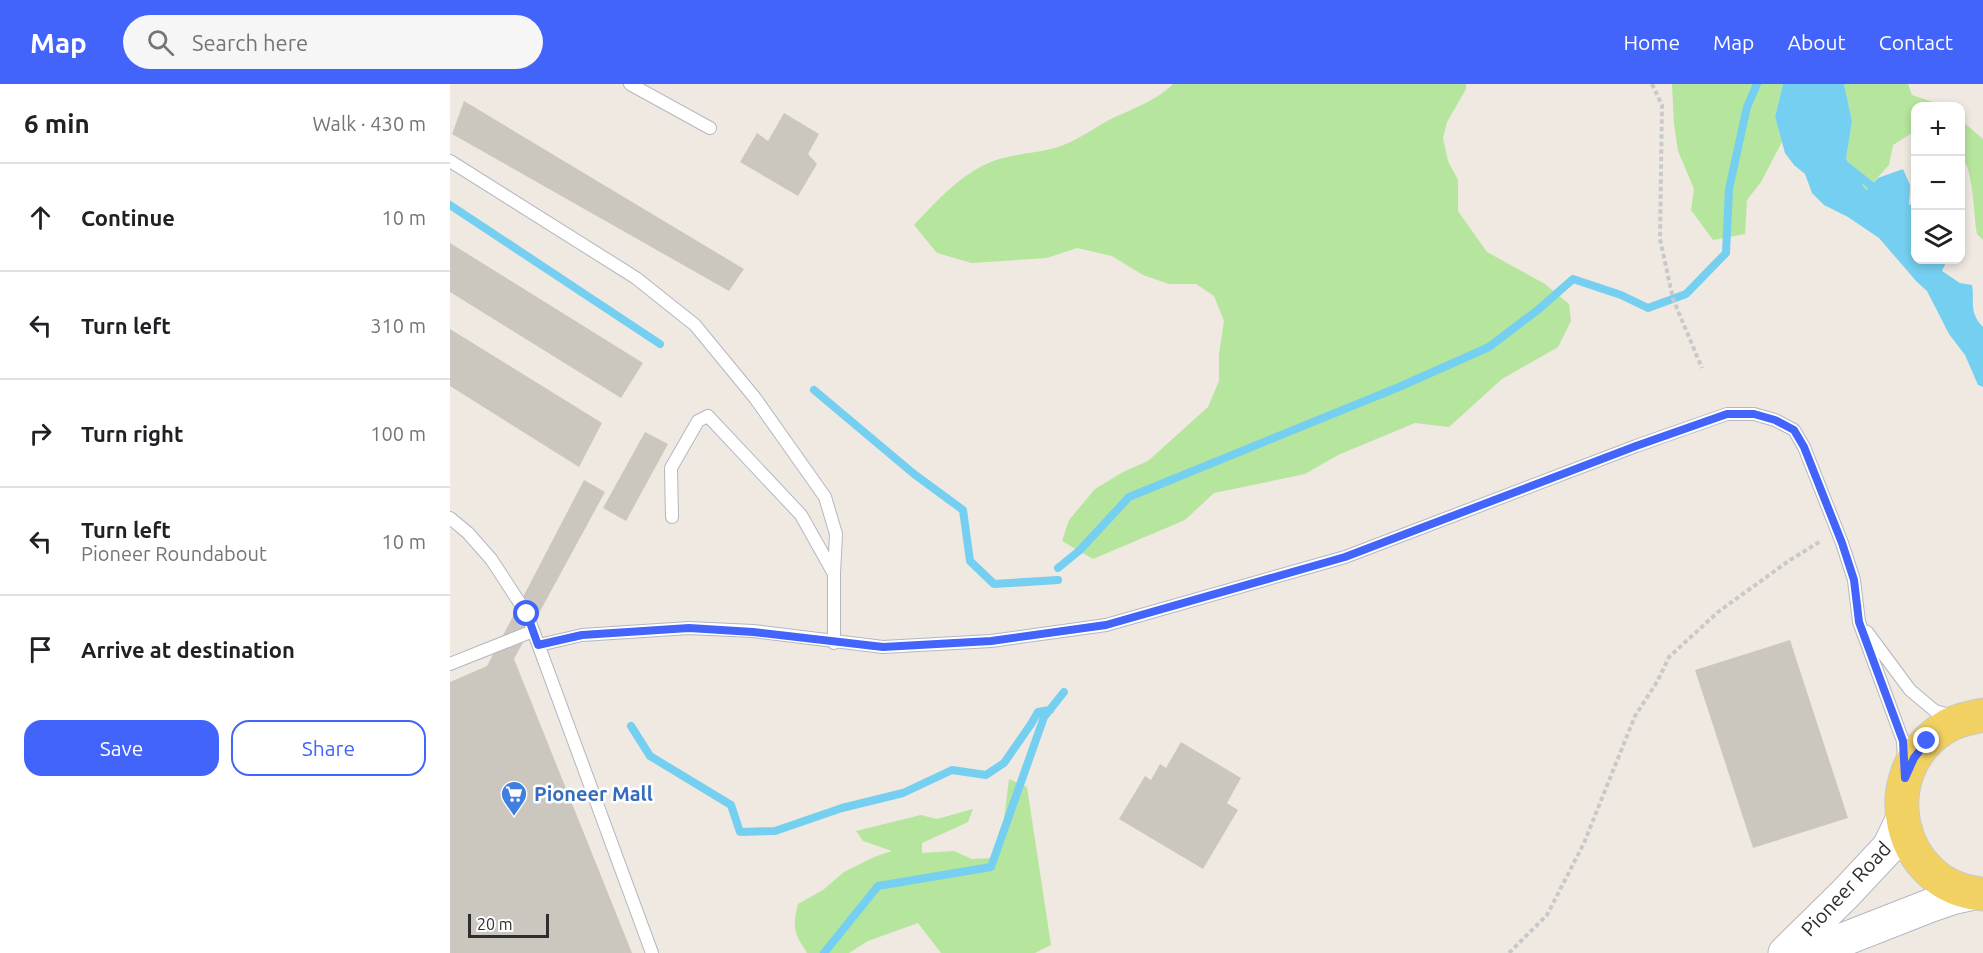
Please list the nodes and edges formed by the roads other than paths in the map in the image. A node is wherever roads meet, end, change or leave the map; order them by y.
1 (630, 84) edge
2 (710, 128) dead end
3 (450, 161) edge
4 (450, 518) edge
5 (672, 518) dead end
6 (834, 573) junction
7 (1859, 622) junction
8 (533, 631) junction
9 (834, 643) junction
10 (538, 645) junction
11 (450, 664) edge
12 (1973, 717) edge
13 (1905, 778) junction
14 (1902, 820) junction
15 (1979, 893) edge
16 (652, 953) edge
17 (1785, 953) edge
18 (1809, 953) edge

1 - 2 lane
3 - 6 lane
4 - 8 lane
5 - 6 lane
6 - 9 lane
7 - 9 lane
7 - 12 lane
7 - 13 lane
8 - 10 lane
8 - 11 lane
9 - 10 lane
10 - 16 lane
12 - 13 main road
13 - 14 main road
14 - 15 main road
14 - 17 main road, Pioneer Road
15 - 18 main road, Pioneer Road

